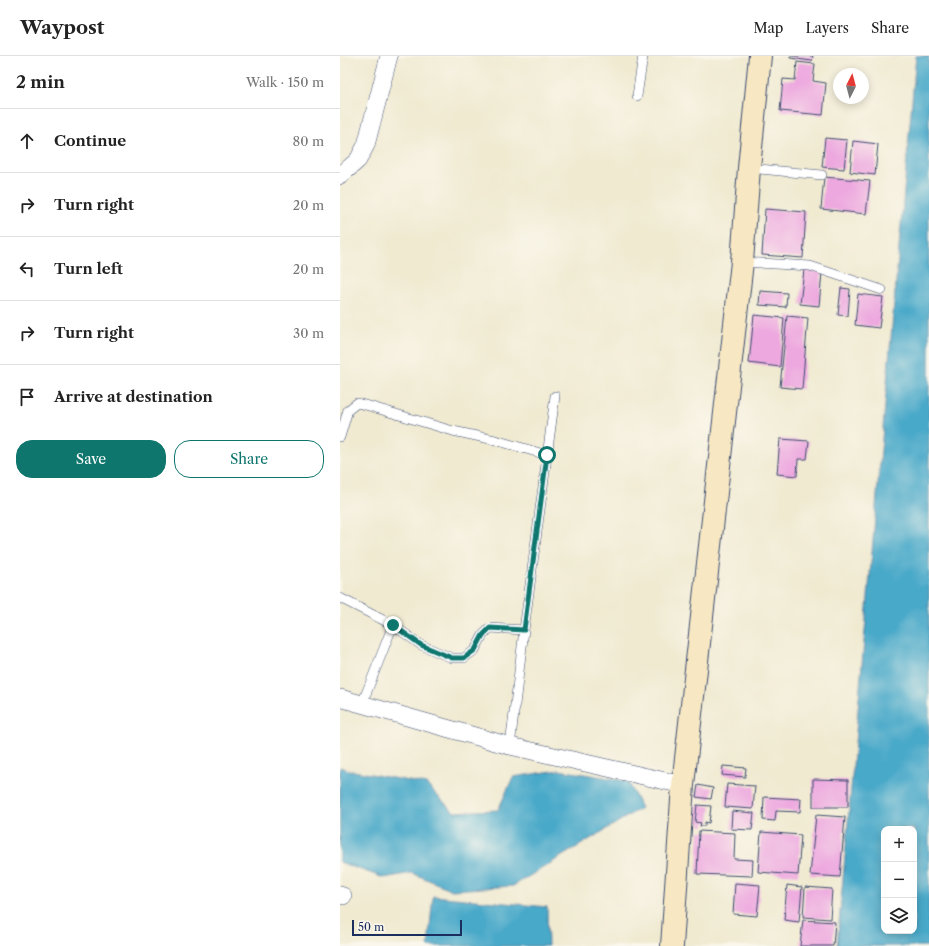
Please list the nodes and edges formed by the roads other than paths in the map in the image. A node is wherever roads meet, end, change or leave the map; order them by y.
1 (389, 56) edge
2 (643, 56) edge
3 (760, 56) edge
4 (637, 96) dead end
5 (749, 168) junction
6 (822, 175) dead end
7 (340, 176) edge
8 (742, 262) junction
9 (882, 290) dead end
10 (555, 396) dead end
11 (340, 437) edge
12 (547, 455) junction
13 (340, 598) edge
14 (393, 625) junction
15 (524, 630) junction
16 (340, 698) edge
17 (362, 704) junction
18 (510, 746) junction
19 (684, 785) junction
20 (672, 946) edge

1 - 7 street
2 - 4 lane
3 - 5 street
5 - 6 lane
5 - 8 street
8 - 9 lane
8 - 19 street
10 - 12 lane
11 - 12 lane
12 - 15 lane
13 - 14 lane
14 - 15 lane
14 - 17 lane
15 - 18 lane
16 - 17 street
17 - 18 street
18 - 19 street
19 - 20 street

